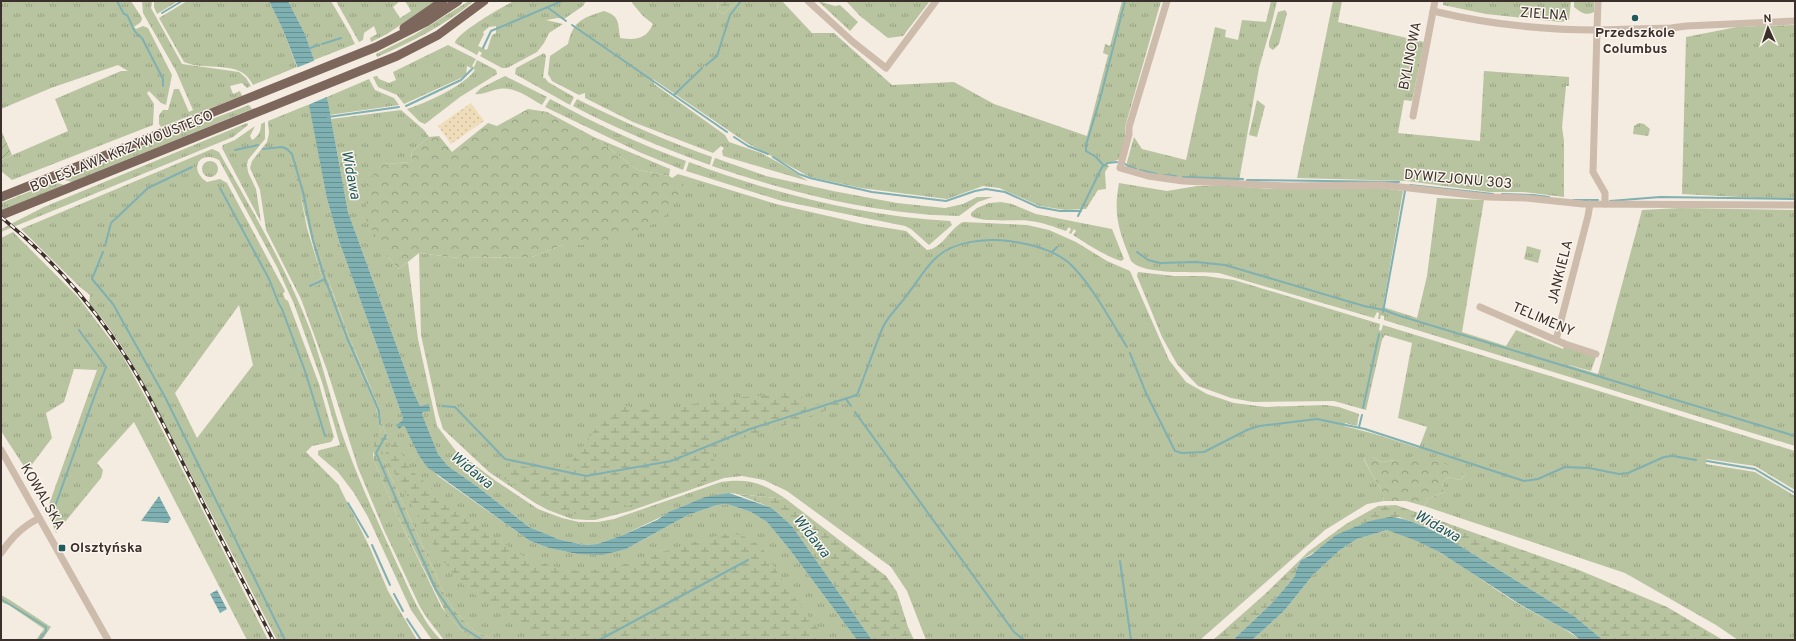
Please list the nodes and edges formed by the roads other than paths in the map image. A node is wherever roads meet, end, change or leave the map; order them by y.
1 (443, 1) edge
2 (458, 1) edge
3 (484, 1) edge
4 (808, 1) edge
5 (936, 1) edge
6 (1167, 1) edge
7 (1435, 1) edge
8 (1598, 1) edge
9 (1433, 11) junction
10 (1795, 21) edge
11 (1597, 30) junction
12 (375, 48) junction
13 (1413, 116) dead end
14 (1, 197) edge
15 (1605, 204) junction
16 (1795, 204) edge
17 (1590, 207) junction
18 (4, 214) dead end
19 (1480, 307) dead end
20 (1556, 340) junction
21 (1596, 354) dead end
22 (1, 450) edge
23 (40, 518) junction
24 (1, 553) edge
25 (108, 640) edge

1 - 12 main road
2 - 12 main road
3 - 18 main road, BOLESŁAWA KRZYWOUSTEGO
4 - 5 street
6 - 17 street, DYWIZJONU 303
7 - 9 street, BYLINOWA
8 - 11 street
9 - 11 street, ZIELNA
9 - 13 street, BYLINOWA
10 - 11 street
11 - 15 street
12 - 14 main road, BOLESŁAWA KRZYWOUSTEGO
15 - 16 street, DYWIZJONU 303
15 - 17 street, DYWIZJONU 303
17 - 20 street, JANKIELA
19 - 20 street, TELIMENY
20 - 21 street, TELIMENY
22 - 23 street, KOWALSKA
23 - 24 street
23 - 25 street, KOWALSKA

